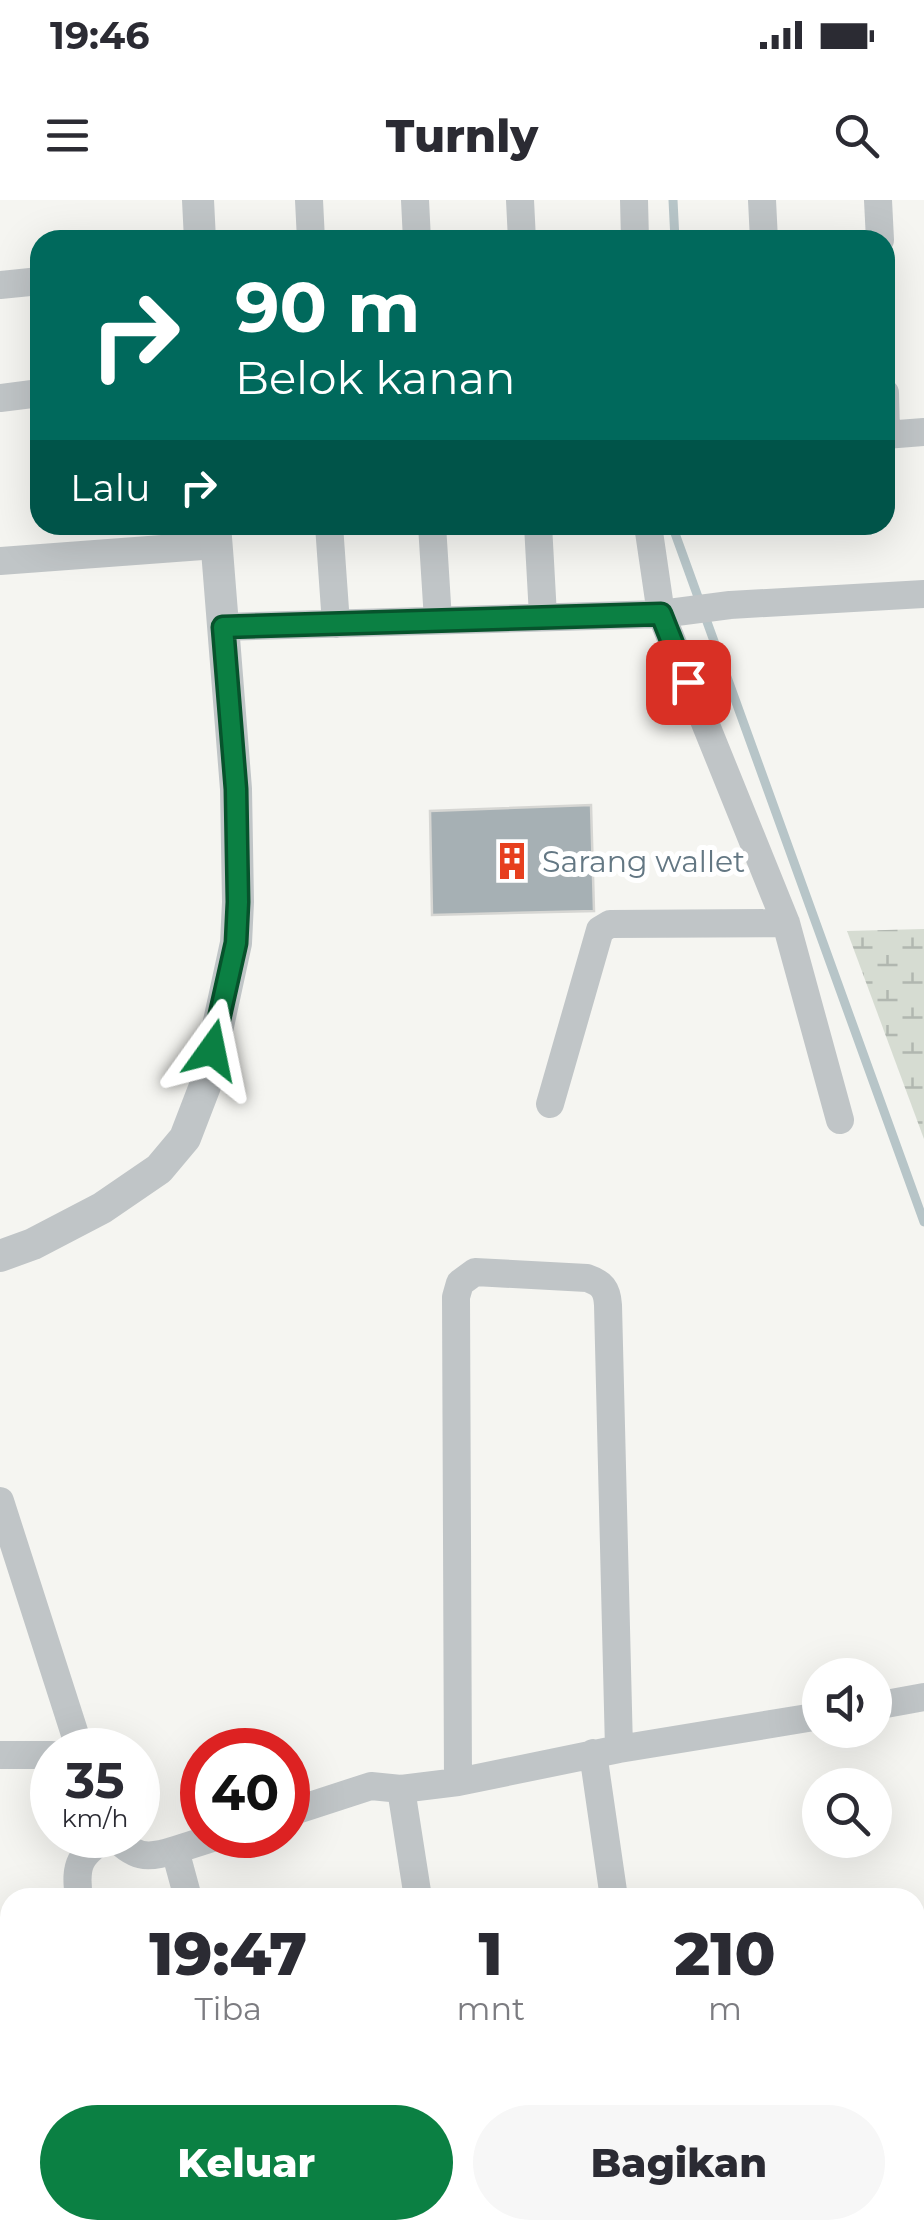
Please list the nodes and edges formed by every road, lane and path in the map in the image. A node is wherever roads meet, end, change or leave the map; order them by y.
1 (198, 200) edge
2 (309, 200) edge
3 (415, 200) edge
4 (520, 200) edge
5 (634, 200) edge
6 (762, 200) edge
7 (878, 200) edge
8 (200, 230) edge
9 (311, 230) edge
10 (416, 230) edge
11 (522, 230) edge
12 (635, 230) edge
13 (764, 230) edge
14 (880, 230) edge
15 (30, 282) edge
16 (0, 285) edge
17 (30, 394) edge
18 (0, 398) edge
19 (924, 432) edge
20 (895, 434) edge
21 (215, 535) edge
22 (330, 535) edge
23 (433, 535) edge
24 (539, 535) edge
25 (651, 535) edge
26 (0, 561) edge
27 (924, 594) edge
28 (670, 612) junction
29 (543, 616) junction
30 (438, 620) junction
31 (336, 624) junction
32 (223, 627) junction
33 (786, 923) junction
34 (550, 1104) dead end
35 (840, 1120) dead end
36 (0, 1256) edge
37 (0, 1501) edge
38 (924, 1697) edge
39 (892, 1703) edge
40 (802, 1719) edge
41 (73, 1728) edge
42 (606, 1751) junction
43 (0, 1755) edge
44 (30, 1755) edge
45 (458, 1782) junction
46 (401, 1789) junction
47 (310, 1806) edge
48 (180, 1848) edge
49 (175, 1850) junction
50 (160, 1855) edge
51 (83, 1858) edge
52 (78, 1888) edge
53 (185, 1888) edge
54 (416, 1888) edge
55 (613, 1888) edge

1 - 8 street
2 - 9 street
3 - 10 street
4 - 11 street
5 - 12 street
6 - 13 street
7 - 14 street
15 - 16 street
17 - 18 street
19 - 20 street
21 - 26 street
21 - 32 street
22 - 31 street
23 - 30 street
24 - 29 street
25 - 28 street
27 - 28 street
28 - 29 street
28 - 33 street
29 - 30 street
30 - 31 street
31 - 32 street
32 - 36 street
33 - 34 street
33 - 35 street
37 - 41 street
38 - 39 street
40 - 42 street
42 - 45 street
42 - 45 street
42 - 55 street
43 - 44 street
45 - 46 street
46 - 47 street
46 - 54 street
48 - 49 street
49 - 50 street
49 - 53 street
51 - 52 street

